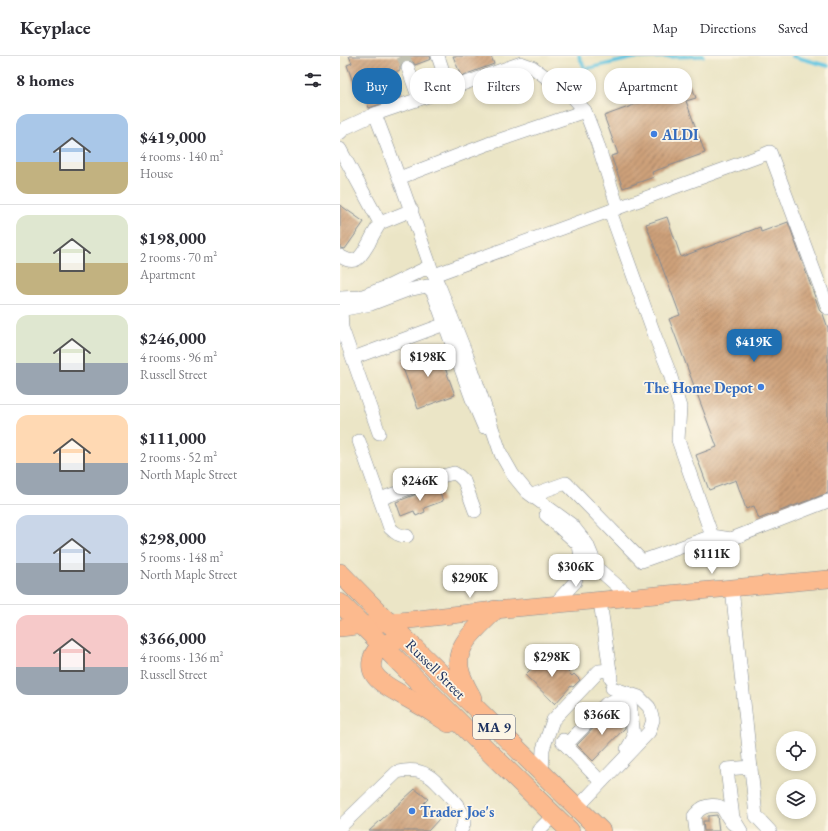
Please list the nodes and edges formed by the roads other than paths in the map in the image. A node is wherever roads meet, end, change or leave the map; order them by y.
1 (438, 56) edge
2 (408, 68) tunnel mouth
3 (442, 68) edge
4 (410, 74) edge
5 (465, 83) edge
6 (410, 102) edge
7 (585, 111) junction
8 (375, 114) junction
9 (340, 133) edge
10 (340, 149) edge
11 (399, 178) junction
12 (412, 210) junction
13 (614, 210) junction
14 (380, 223) junction
15 (340, 256) edge
16 (433, 273) junction
17 (340, 306) edge
18 (828, 308) edge
19 (445, 324) junction
20 (343, 341) edge
21 (353, 358) junction
22 (379, 433) dead end
23 (359, 441) dead end
24 (532, 495) junction
25 (380, 499) junction
26 (828, 501) edge
27 (475, 511) dead end
28 (407, 536) dead end
29 (712, 536) junction
30 (340, 573) edge
31 (828, 579) edge
32 (732, 588) junction
33 (630, 597) junction
34 (600, 601) junction
35 (340, 604) edge
36 (554, 605) junction
37 (495, 610) junction
38 (388, 622) junction
39 (363, 626) junction
40 (340, 628) edge
41 (405, 639) junction
42 (382, 646) junction
43 (610, 670) junction
44 (612, 688) junction
45 (479, 712) junction
46 (566, 745) junction
47 (484, 748) junction
48 (619, 763) junction
49 (751, 767) junction
50 (542, 774) junction
51 (601, 782) junction
52 (576, 808) junction
53 (554, 815) junction
54 (340, 827) edge
55 (460, 831) edge
56 (538, 831) edge
57 (570, 831) edge
58 (601, 831) edge
59 (696, 831) edge
60 (741, 831) edge
61 (770, 831) edge

1 - 3 lane
2 - 4 lane
5 - 7 lane
6 - 8 lane
7 - 11 lane
7 - 13 lane
8 - 9 lane
8 - 11 lane
10 - 14 lane
11 - 12 lane
12 - 14 lane
12 - 16 lane
13 - 16 lane
13 - 18 lane
13 - 29 lane
14 - 15 lane
16 - 17 lane
16 - 24 lane
17 - 19 lane
17 - 20 lane
19 - 21 lane
19 - 36 lane
20 - 21 lane
21 - 22 lane
23 - 25 lane
24 - 29 lane
24 - 33 lane
25 - 27 lane
25 - 28 lane
26 - 29 lane
30 - 38 highway, Russell Street / MA 9
31 - 32 main road
32 - 33 main road
32 - 49 lane
33 - 34 main road
34 - 36 main road
34 - 43 lane
35 - 39 highway, Russell Street / MA 9
36 - 37 main road
37 - 38 main road
37 - 45 highway
38 - 39 main road
38 - 41 highway, Russell Street / MA 9
39 - 40 main road
39 - 42 highway, Russell Street / MA 9
41 - 42 highway
41 - 45 highway, Russell Street / MA 9
42 - 47 highway, Russell Street / MA 9
42 - 47 highway
43 - 44 lane
43 - 50 lane
44 - 46 lane
44 - 48 lane
45 - 50 highway, Russell Street / MA 9
46 - 48 lane
46 - 51 lane
47 - 53 highway, Russell Street / MA 9
48 - 51 lane
49 - 60 lane
49 - 61 lane
50 - 52 highway, Russell Street / MA 9
51 - 52 lane
52 - 58 highway, Russell Street / MA 9
53 - 56 lane
53 - 57 highway, Russell Street / MA 9
54 - 55 lane
59 - 60 lane

